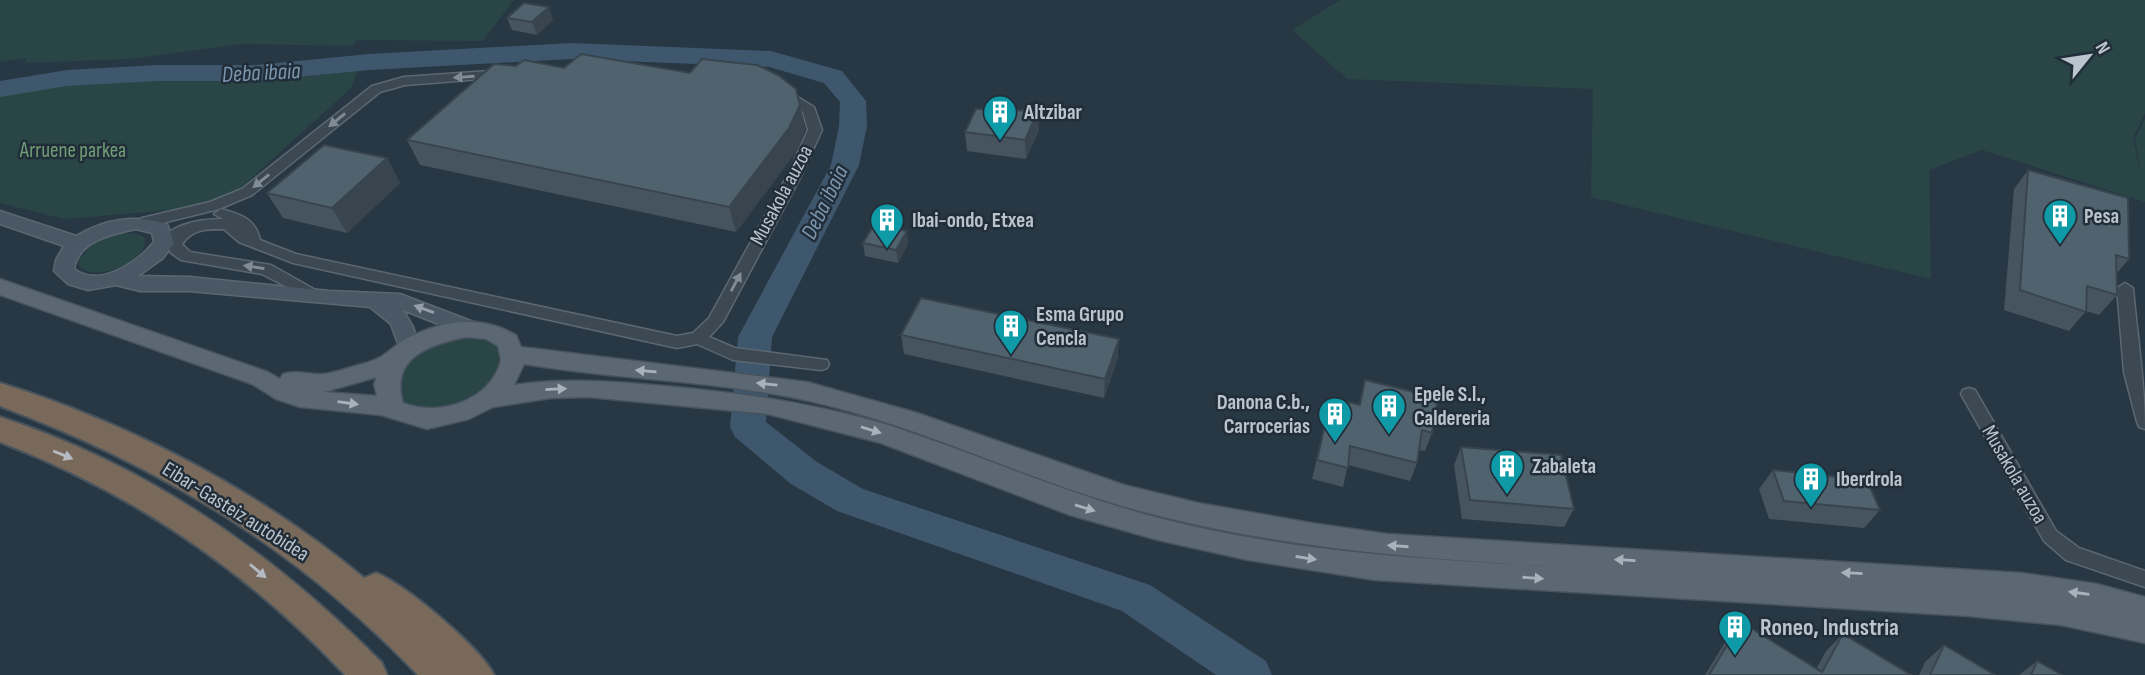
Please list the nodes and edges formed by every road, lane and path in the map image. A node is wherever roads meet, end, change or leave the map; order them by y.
1 (517, 73) edge
2 (766, 84) edge
3 (199, 210) junction
4 (0, 217) edge
5 (142, 223) junction
6 (184, 230) junction
7 (253, 240) junction
8 (79, 244) junction
9 (161, 247) junction
10 (114, 278) junction
11 (189, 284) junction
12 (0, 287) edge
13 (2125, 288) dead end
14 (314, 296) junction
15 (377, 302) junction
16 (469, 328) junction
17 (698, 338) junction
18 (513, 354) junction
19 (402, 356) junction
20 (814, 364) dead end
21 (260, 378) junction
22 (709, 387) junction
23 (0, 394) edge
24 (1969, 394) dead end
25 (489, 398) junction
26 (812, 403) junction
27 (393, 409) junction
28 (2145, 422) edge
29 (0, 429) edge
30 (283, 535) junction
31 (2145, 579) edge
32 (2145, 608) edge
33 (2145, 630) edge
34 (369, 675) edge
35 (442, 675) edge
36 (476, 675) edge

1 -> 3 street
17 -> 2 street, Musakola auzoa
3 - 5 street
3 - 7 street
4 - 8 street
5 - 8 street
5 - 9 street
6 - 7 street
6 - 9 street
14 -> 6 street
7 - 17 street
8 - 10 street
9 - 10 street
9 - 11 street
10 - 11 street
11 - 14 street
12 - 21 main road
13 - 28 street
14 - 15 street
16 -> 15 street
15 - 19 street
16 - 18 main road
16 - 19 main road
17 - 20 street
22 -> 18 main road
18 - 25 main road
19 - 21 main road
19 - 27 main road
21 -> 27 main road
25 -> 22 main road
22 - 26 main road
23 - 30 highway, Eibar-Gasteiz autobidea
24 - 31 street, Musakola auzoa
25 - 27 main road
32 -> 26 main road
26 -> 33 main road
29 -> 34 highway, Eibar-Gasteiz autobidea
30 - 35 highway, Eibar-Gasteiz autobidea
30 - 36 highway

